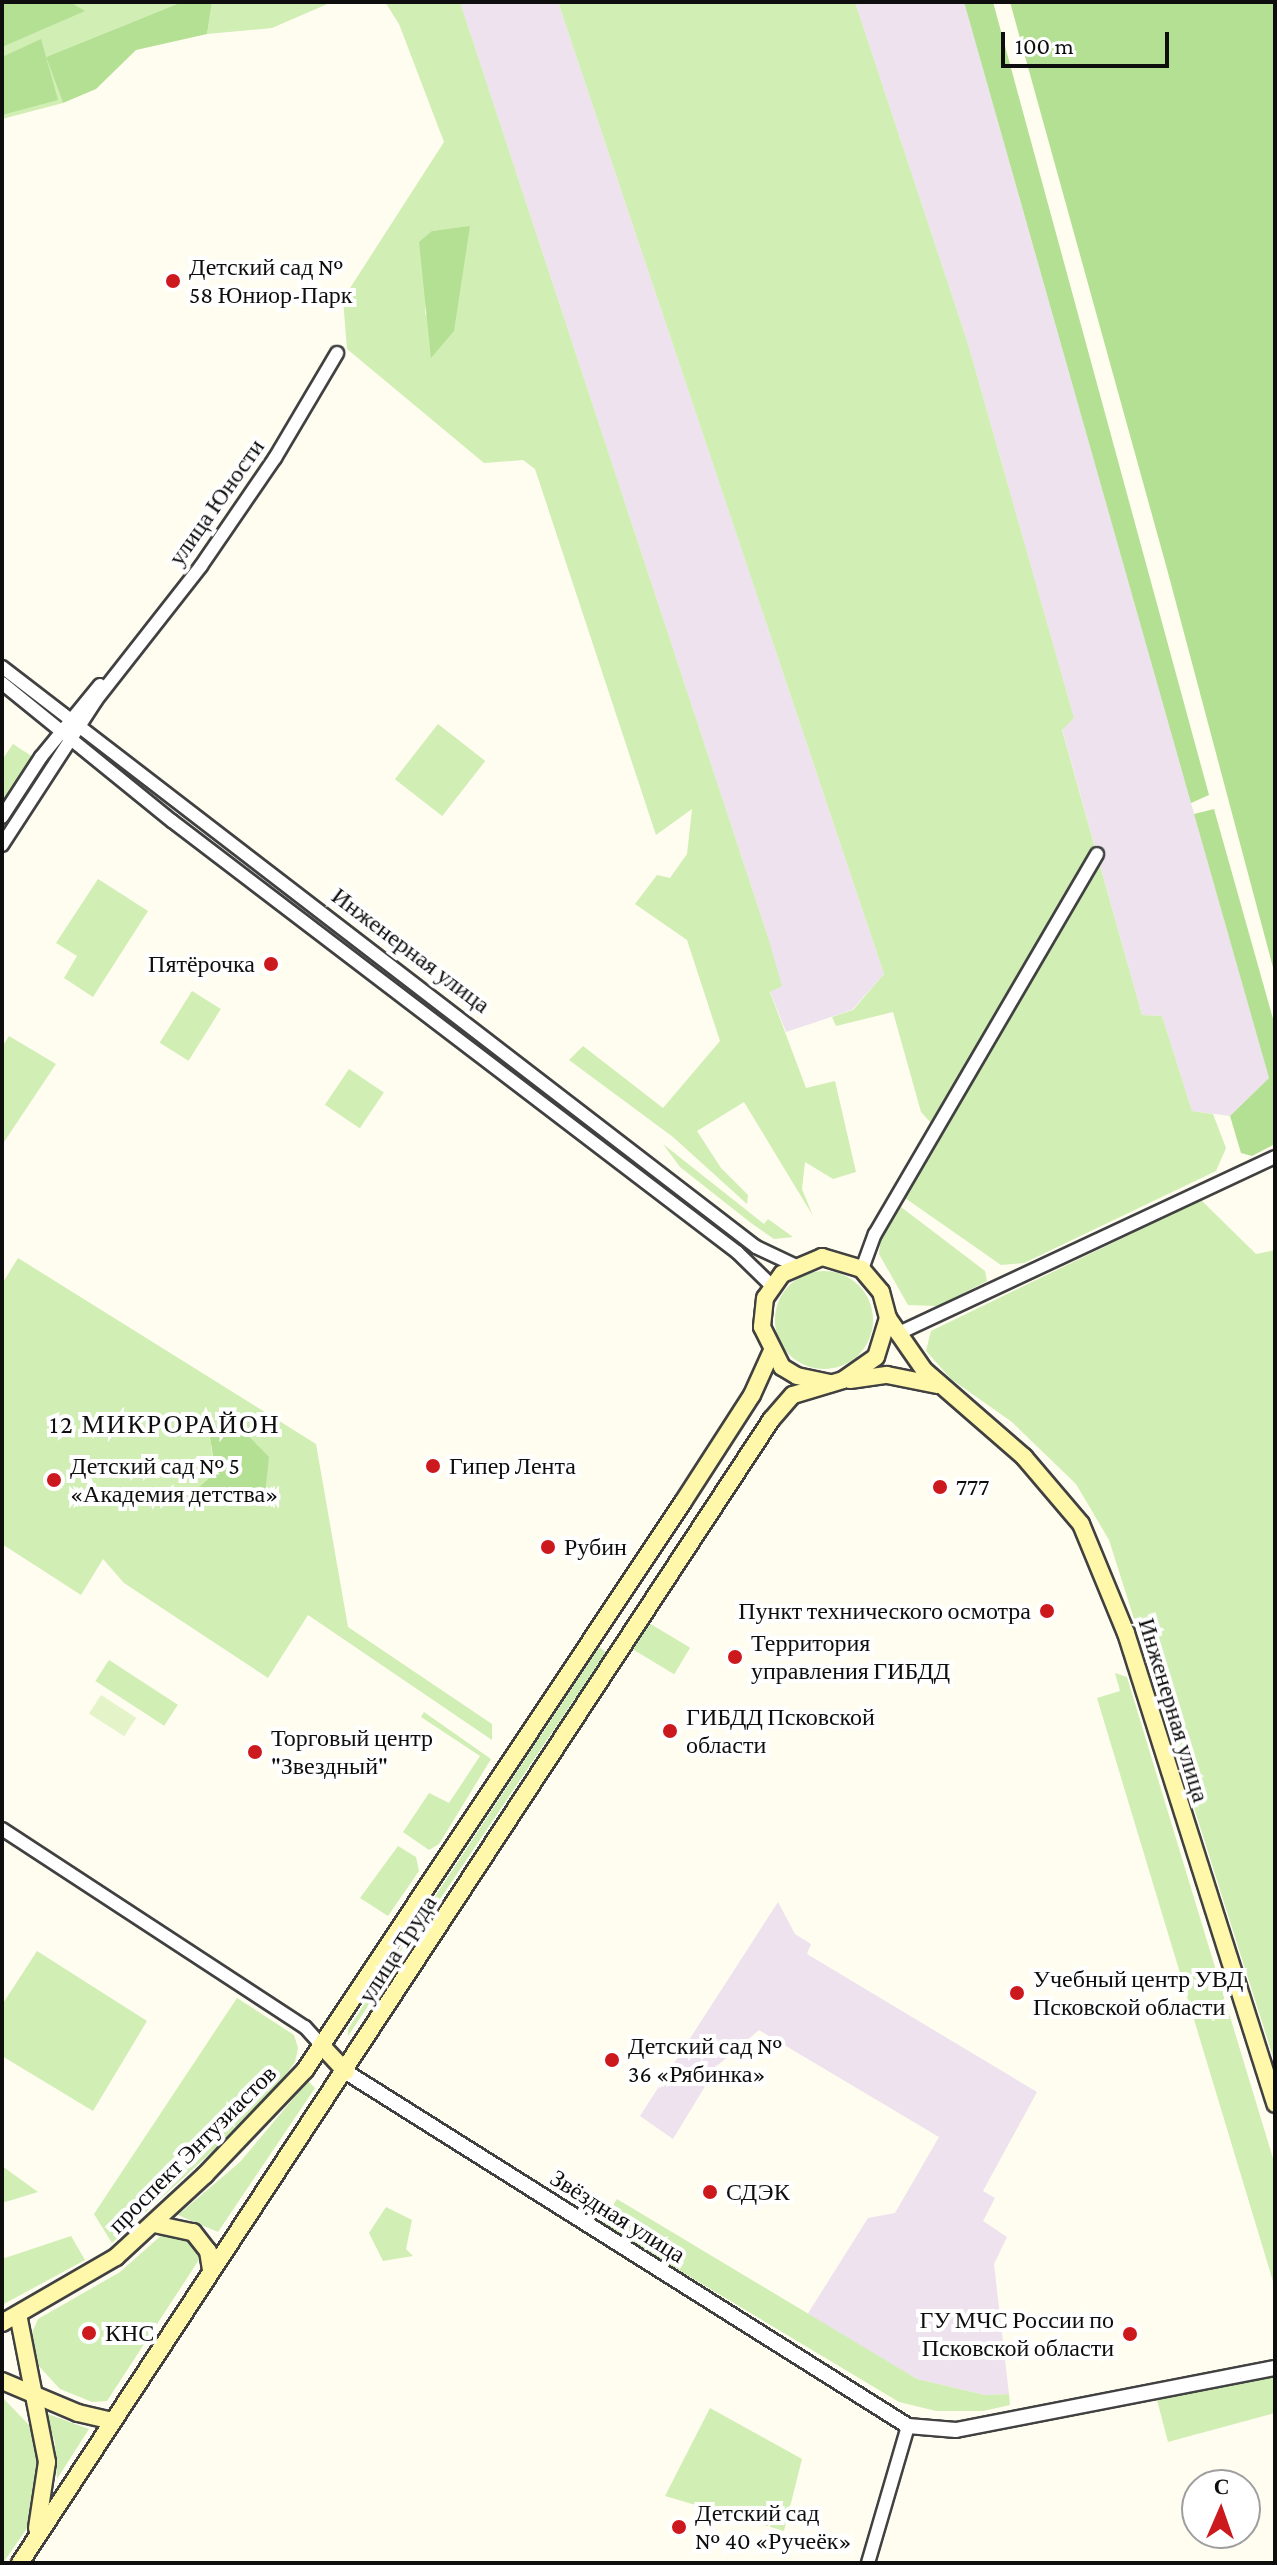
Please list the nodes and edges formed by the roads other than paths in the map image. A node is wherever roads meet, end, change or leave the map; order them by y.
1 (337, 353) dead end
2 (2, 667) edge
3 (2, 683) edge
4 (75, 723) junction
5 (66, 735) junction
6 (2, 817) edge
7 (2, 845) edge
8 (1097, 854) dead end
9 (1275, 1157) edge
10 (794, 1265) junction
11 (862, 1269) junction
12 (772, 1286) junction
13 (888, 1318) junction
14 (897, 1334) junction
15 (771, 1353) junction
16 (837, 1382) junction
17 (939, 1386) junction
18 (2, 1829) edge
19 (322, 2046) junction
20 (346, 2072) junction
21 (1275, 2104) edge
22 (154, 2224) junction
23 (211, 2269) junction
24 (18, 2314) junction
25 (2, 2323) edge
26 (1275, 2368) edge
27 (2, 2381) edge
28 (32, 2392) junction
29 (109, 2420) junction
30 (908, 2426) junction
31 (33, 2543) junction
32 (20, 2563) edge
33 (868, 2563) edge

1 - 4 street, улица Юности
2 - 4 street, Инженерная улица
3 - 5 street, Инженерная улица
4 - 5 street, улица Юности
4 - 10 street, Инженерная улица
5 - 6 street, улица Юности
5 - 7 street, улица Юности
5 - 12 street, Инженерная улица
8 - 11 street
9 - 14 street
10 - 11 main road
10 - 12 main road
11 - 13 main road, Инженерная улица
12 - 15 main road
13 - 14 main road, Инженерная улица
13 - 16 main road
14 - 17 main road, Инженерная улица
15 - 16 main road, Инженерная улица
15 - 19 main road, улица Труда
16 - 17 main road, Инженерная улица
16 - 20 main road, улица Труда
17 - 21 main road, Инженерная улица
18 - 19 street, Звёздная улица
19 - 20 main road, Звёздная улица
19 - 22 main road, проспект Энтузиастов
20 - 23 main road, улица Труда
20 - 30 street, Звёздная улица
22 - 23 main road
22 - 24 main road, проспект Энтузиастов
23 - 29 main road, улица Труда
24 - 25 main road, проспект Энтузиастов
24 - 28 main road
26 - 30 street, Звёздная улица
27 - 28 main road
28 - 29 main road
28 - 31 main road
29 - 31 main road, улица Труда
30 - 33 street
31 - 32 main road, улица Труда

